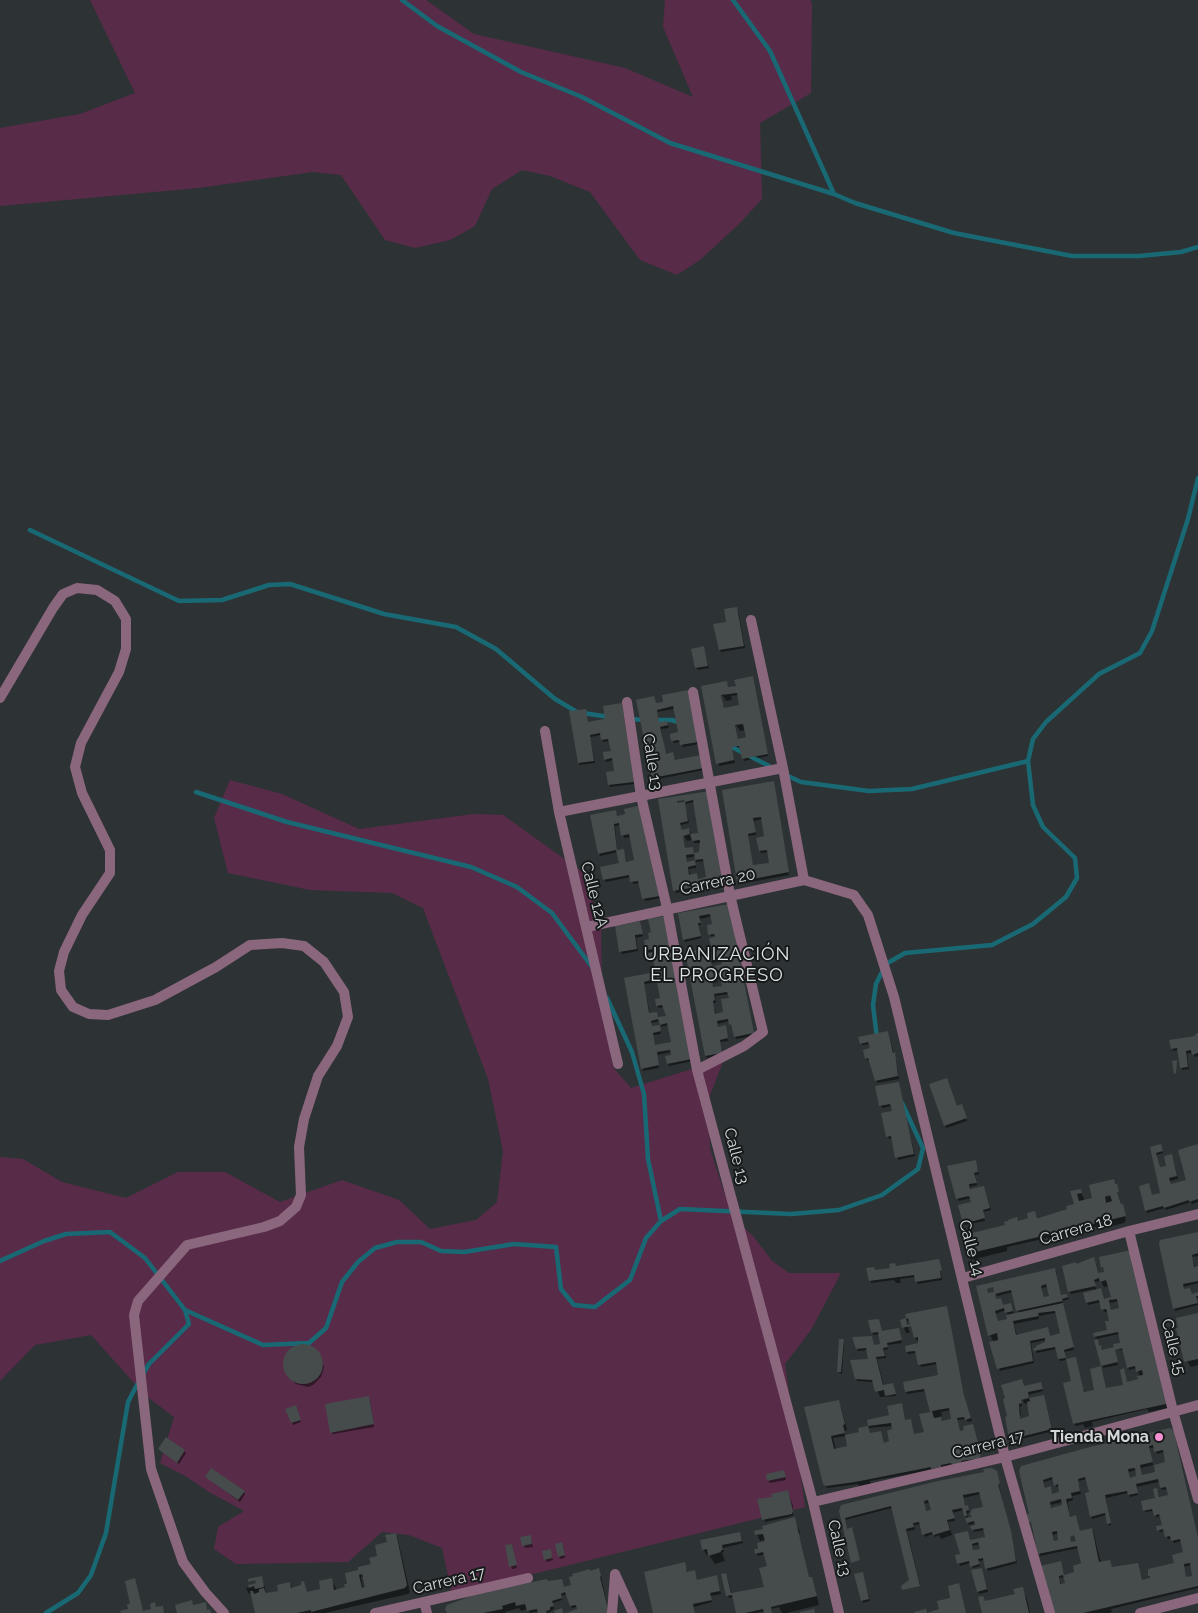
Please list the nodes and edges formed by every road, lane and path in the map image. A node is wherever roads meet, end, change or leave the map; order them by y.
1 (751, 620) dead end
2 (692, 692) dead end
3 (0, 698) edge
4 (628, 702) dead end
5 (545, 731) dead end
6 (783, 768) junction
7 (709, 782) junction
8 (642, 796) junction
9 (559, 812) junction
10 (804, 880) junction
11 (730, 895) junction
12 (854, 895) joint
13 (667, 908) junction
14 (587, 927) junction
15 (618, 1064) dead end
16 (697, 1070) junction
17 (1198, 1214) edge
18 (1129, 1231) junction
19 (963, 1278) junction
20 (1198, 1405) edge
21 (1173, 1411) junction
22 (1005, 1457) junction
23 (1198, 1499) edge
24 (813, 1502) junction
25 (528, 1578) dead end
26 (1198, 1598) edge
27 (424, 1602) junction
28 (224, 1613) edge
29 (375, 1613) edge
30 (427, 1613) edge
31 (612, 1613) edge
32 (633, 1613) edge
33 (838, 1613) edge
34 (1050, 1613) edge
35 (1140, 1613) edge

1 - 6 street
2 - 7 street
3 - 28 street
4 - 8 street, Calle 13
5 - 9 street, Calle 12A
6 - 7 street
6 - 10 street
7 - 8 street
7 - 11 street
8 - 9 street
8 - 13 street, Calle 13
9 - 14 street, Calle 12A
10 - 11 street, Carrera 20
10 - 12 street, Carrera 20
11 - 13 street, Carrera 20
11 - 16 street
12 - 19 street, Calle 14
13 - 14 street, Carrera 20
13 - 16 street, Calle 13
14 - 15 street, Calle 12A
16 - 24 street, Calle 13
17 - 18 street, Carrera 18
18 - 19 street, Carrera 18
18 - 21 street, Calle 15
19 - 22 street, Calle 14
20 - 21 street, Carrera 17
21 - 22 street, Carrera 17
21 - 23 street, Calle 15
22 - 24 street, Carrera 17
22 - 34 street, Calle 14
24 - 33 street, Calle 13
25 - 27 street, Carrera 17
26 - 35 street
27 - 29 street, Carrera 17
27 - 30 street
31 - 32 street

